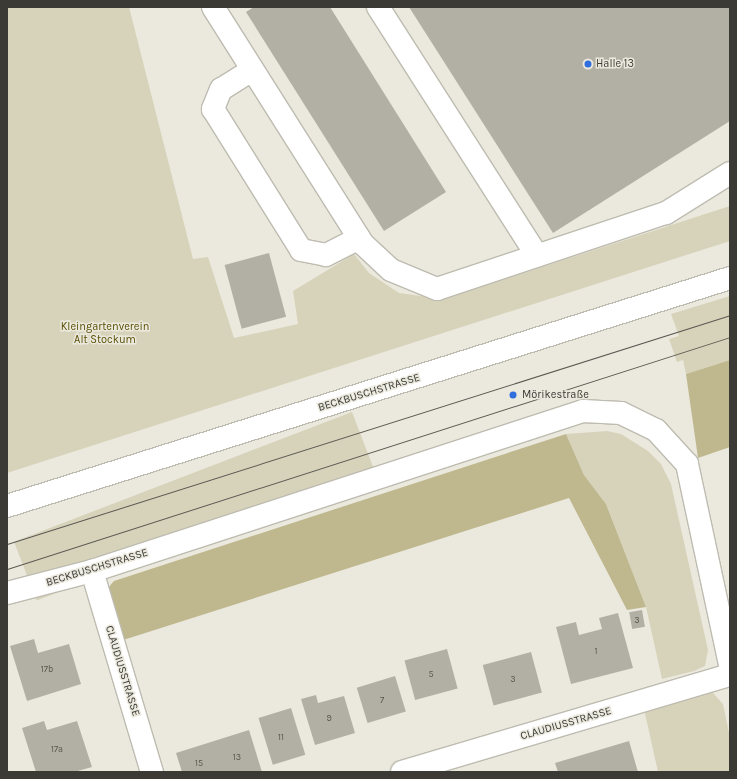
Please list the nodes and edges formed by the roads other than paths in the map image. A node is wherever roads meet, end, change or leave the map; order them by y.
1 (213, 7) edge
2 (378, 7) edge
3 (252, 70) junction
4 (730, 173) edge
5 (359, 238) junction
6 (537, 256) junction
7 (730, 278) edge
8 (7, 506) edge
9 (92, 571) junction
10 (7, 593) edge
11 (730, 665) edge
12 (730, 675) edge
13 (152, 772) edge
14 (402, 772) edge

1 - 3 street
2 - 6 street
3 - 5 street
3 - 5 street
4 - 6 street
5 - 6 street
7 - 8 street, BECKBUSCHSTRASSE
9 - 10 street, BECKBUSCHSTRASSE
9 - 11 street, BECKBUSCHSTRASSE
9 - 13 street, CLAUDIUSSTRASSE
12 - 14 street, CLAUDIUSSTRASSE

